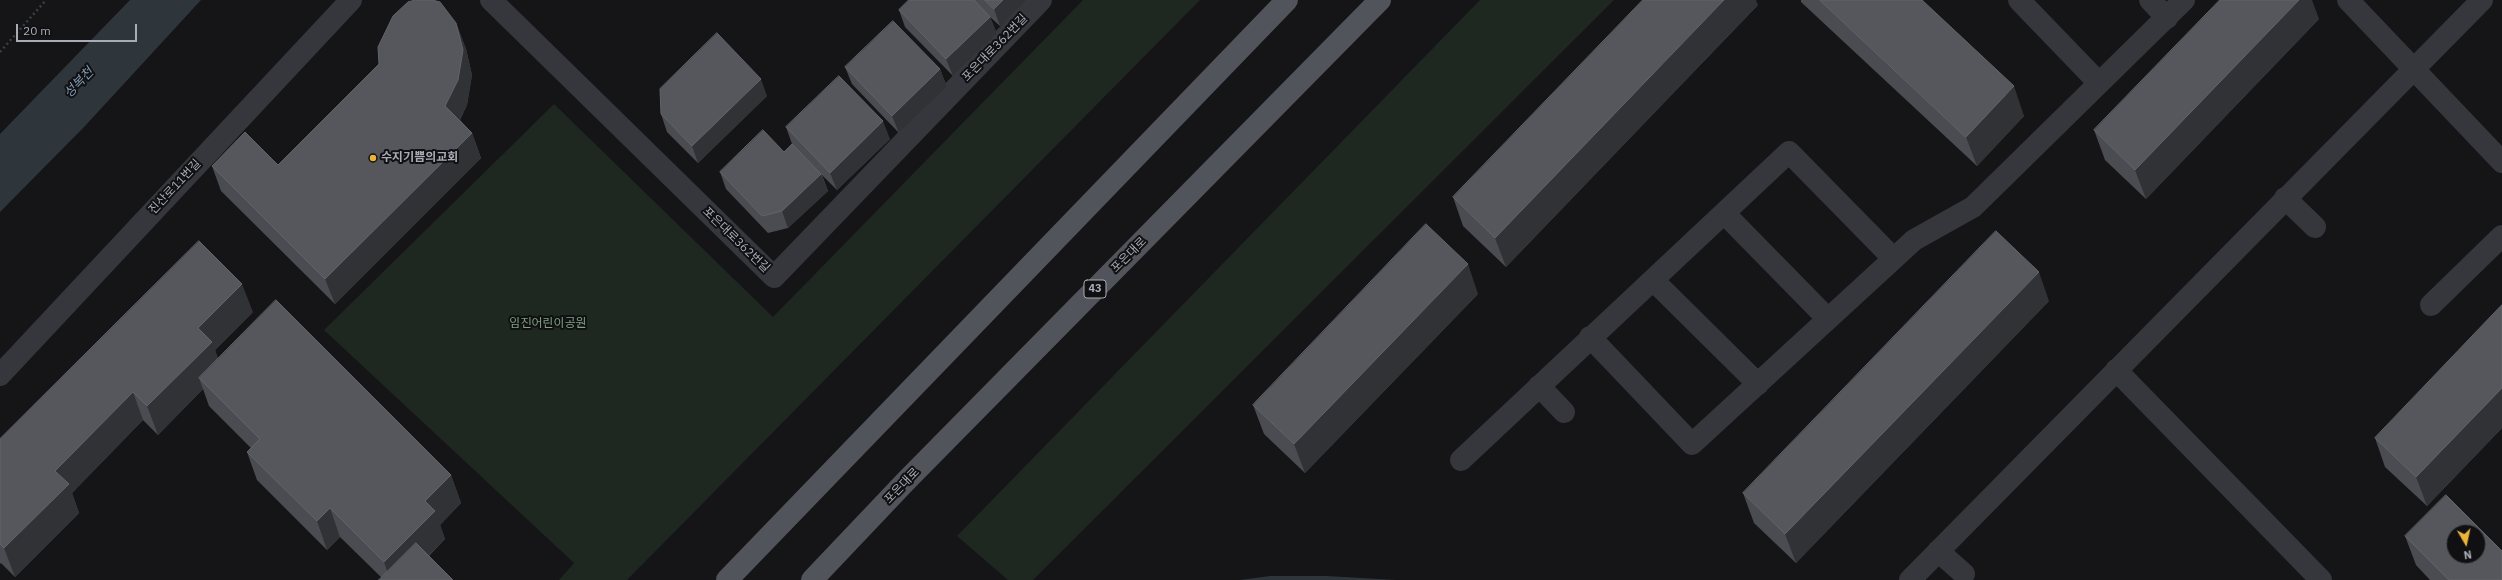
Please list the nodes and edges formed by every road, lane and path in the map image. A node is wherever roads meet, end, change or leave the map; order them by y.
1 (46, 0) edge
2 (351, 0) edge
3 (491, 0) edge
4 (1041, 0) edge
5 (1287, 0) edge
6 (1380, 0) edge
7 (2019, 0) edge
8 (2150, 0) edge
9 (2184, 0) edge
10 (2348, 0) edge
11 (2482, 0) edge
12 (2167, 18) junction
13 (0, 52) edge
14 (2413, 68) junction
15 (2099, 83) junction
16 (2502, 162) edge
17 (2284, 198) junction
18 (1724, 213) junction
19 (2315, 227) dead end
20 (2502, 236) edge
21 (1893, 258) junction
22 (1653, 280) junction
23 (2430, 305) dead end
24 (1827, 318) junction
25 (1590, 337) junction
26 (2116, 370) junction
27 (0, 375) edge
28 (1758, 384) junction
29 (1539, 386) junction
30 (1564, 412) dead end
31 (1461, 460) dead end
32 (1938, 551) junction
33 (1964, 574) dead end
34 (727, 580) edge
35 (812, 580) edge
36 (1910, 580) edge
37 (2320, 580) edge

1 - 13 path
2 - 27 street, 진산로11번길
3 - 4 street, 포은대로362번길
5 - 34 main road
6 - 35 main road, 포은대로 / 43
7 - 15 street
8 - 12 street
9 - 12 street
10 - 14 street
11 - 14 street
12 - 15 street
14 - 16 street
14 - 17 street
15 - 21 street
17 - 19 street
17 - 26 street
18 - 21 street
18 - 22 street
18 - 24 street
20 - 23 street
21 - 24 street
22 - 25 street
22 - 28 street
24 - 28 street
25 - 28 street
25 - 29 street
26 - 32 street
26 - 37 street
29 - 30 street
29 - 31 street
32 - 33 street
32 - 36 street

